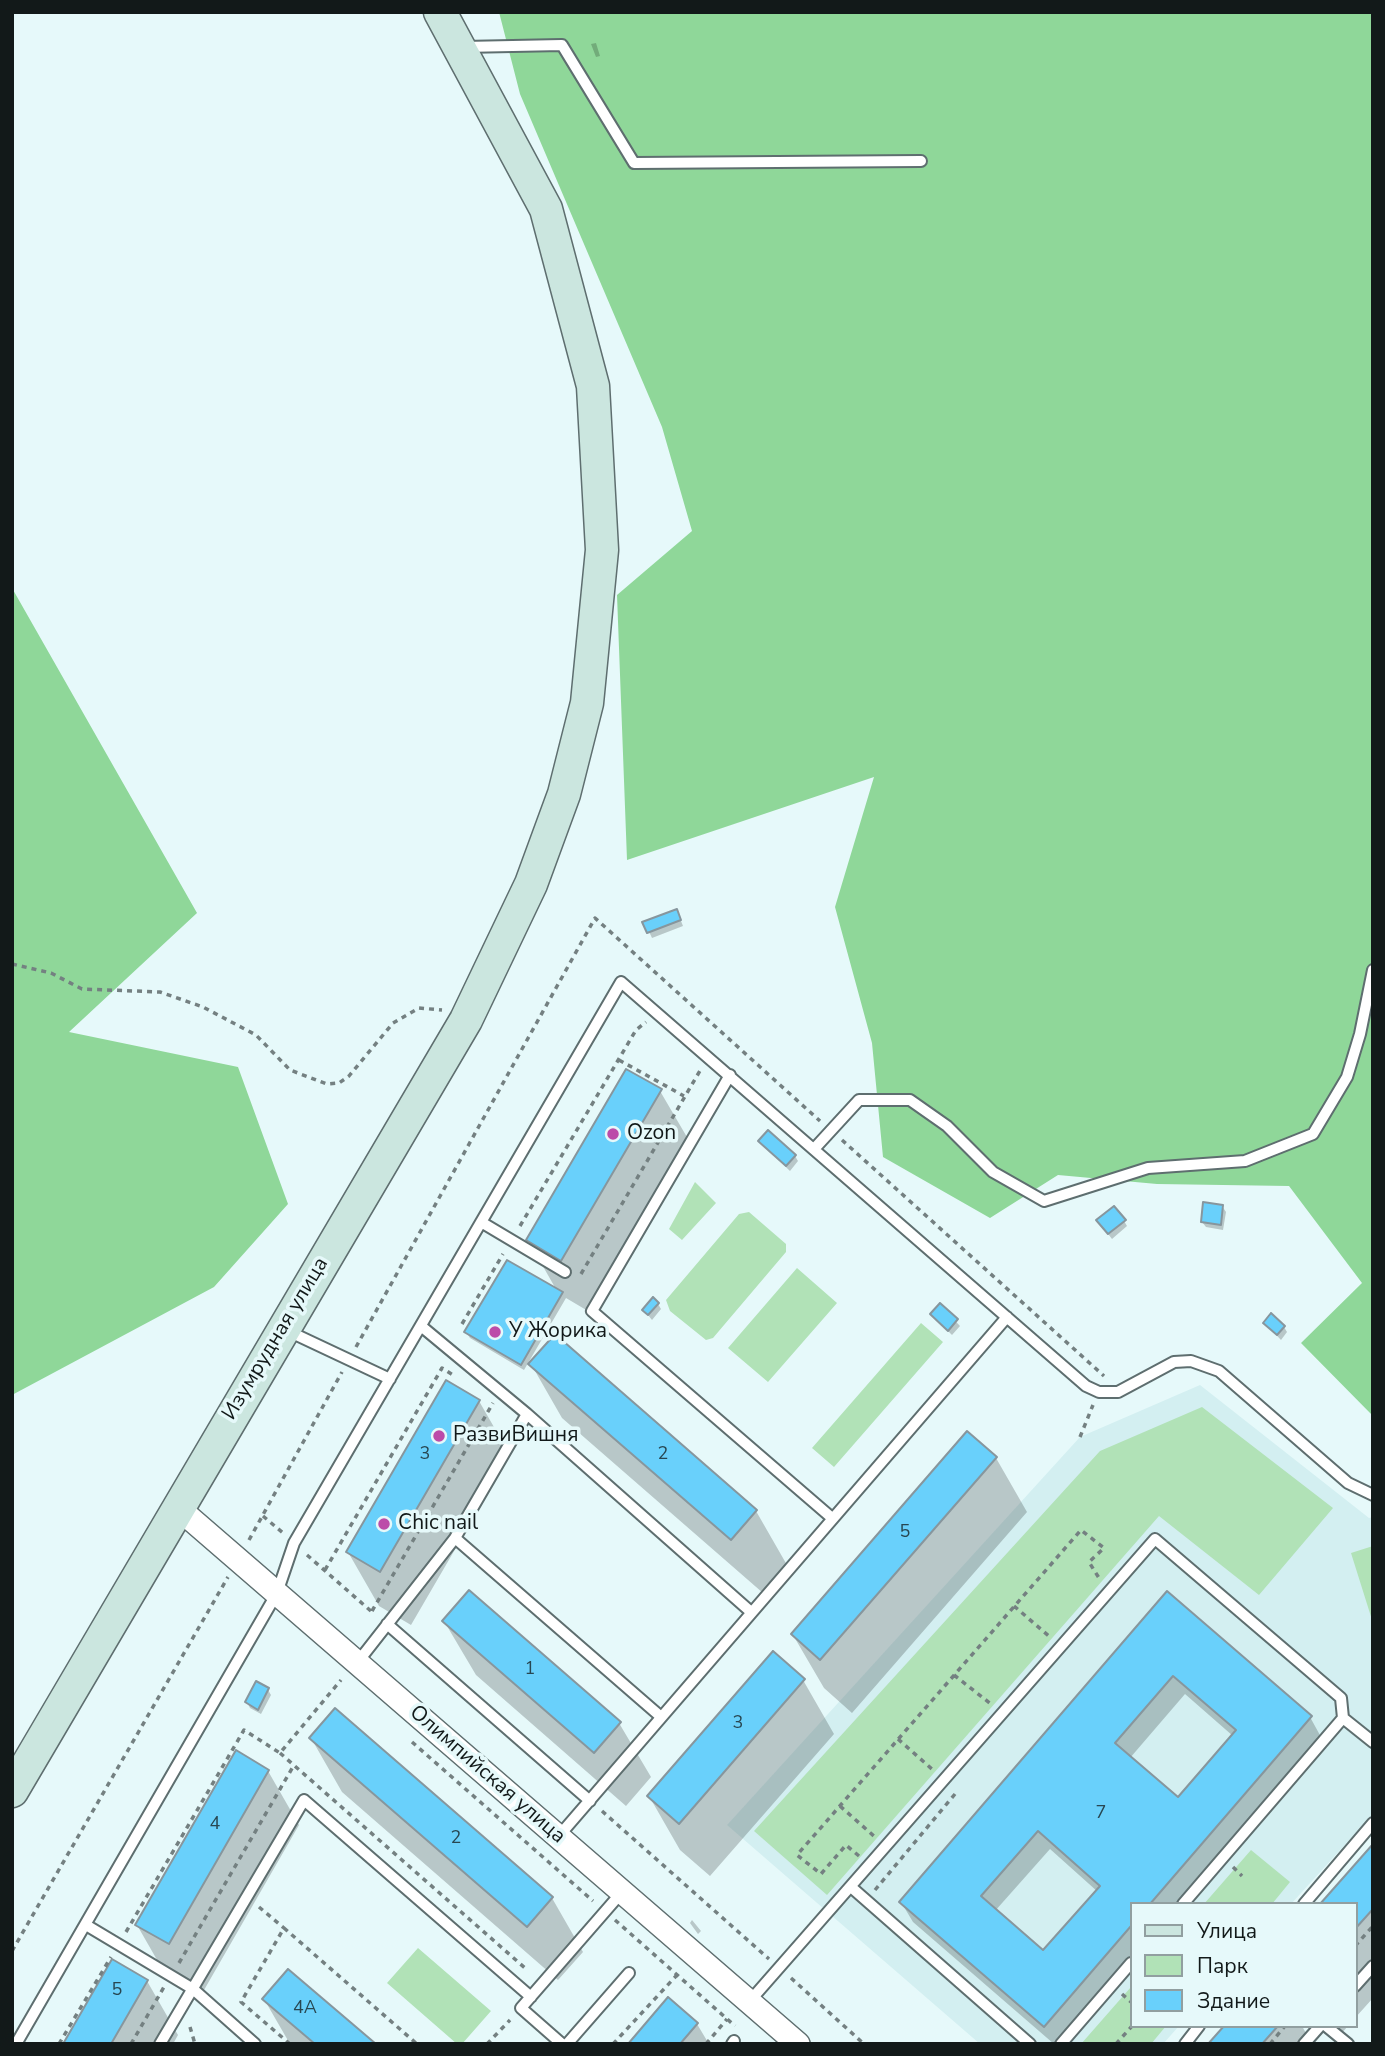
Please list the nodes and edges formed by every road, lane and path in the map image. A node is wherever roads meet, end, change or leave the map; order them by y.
1 (440, 12) edge
2 (460, 47) junction
3 (921, 161) dead end
4 (12, 964) edge
5 (1373, 970) edge
6 (466, 1020) junction
7 (658, 1021) dead end
8 (619, 1060) junction
9 (701, 1068) dead end
10 (730, 1076) junction
11 (684, 1096) junction
12 (831, 1130) junction
13 (814, 1149) junction
14 (481, 1222) junction
15 (512, 1240) junction
16 (565, 1272) dead end
17 (580, 1276) dead end
18 (1007, 1317) junction
19 (462, 1324) dead end
20 (421, 1326) junction
21 (283, 1328) junction
22 (355, 1349) dead end
23 (349, 1361) junction
24 (390, 1379) junction
25 (462, 1381) dead end
26 (1099, 1392) junction
27 (493, 1401) dead end
28 (527, 1414) junction
29 (1080, 1437) dead end
30 (278, 1488) junction
31 (1373, 1495) edge
32 (177, 1507) junction
33 (263, 1516) junction
34 (832, 1518) junction
35 (455, 1538) junction
36 (294, 1543) junction
37 (232, 1570) junction
38 (325, 1570) junction
39 (1101, 1582) dead end
40 (236, 1588) dead end
41 (277, 1594) junction
42 (1014, 1606) junction
43 (372, 1611) junction
44 (751, 1612) junction
45 (387, 1624) junction
46 (1062, 1646) junction
47 (357, 1663) junction
48 (332, 1671) dead end
49 (954, 1675) junction
50 (341, 1680) junction
51 (351, 1689) dead end
52 (1003, 1713) junction
53 (660, 1716) junction
54 (1343, 1718) junction
55 (402, 1733) dead end
56 (898, 1740) junction
57 (1373, 1742) edge
58 (280, 1753) junction
59 (294, 1765) junction
60 (944, 1780) junction
61 (12, 1791) edge
62 (590, 1801) junction
63 (840, 1806) junction
64 (1373, 1823) edge
65 (558, 1837) junction
66 (886, 1846) junction
67 (901, 1859) junction
68 (870, 1865) junction
69 (667, 1868) dead end
70 (885, 1878) junction
71 (850, 1887) junction
72 (622, 1892) junction
73 (247, 1896) junction
74 (876, 1898) dead end
75 (1184, 1902) edge
76 (1306, 1902) edge
77 (605, 1911) junction
78 (86, 1925) junction
79 (1373, 1926) edge
80 (284, 1928) junction
81 (1357, 1944) edge
82 (118, 1945) junction
83 (12, 1951) edge
84 (1130, 1964) edge
85 (1373, 1966) edge
86 (525, 1968) dead end
87 (629, 1973) dead end
88 (676, 1974) junction
89 (171, 1976) junction
90 (1357, 1984) edge
91 (192, 1989) junction
92 (531, 1997) junction
93 (749, 2002) junction
94 (521, 2008) junction
95 (727, 2019) junction
96 (736, 2027) dead end
97 (1130, 2028) edge
98 (1197, 2028) edge
99 (1283, 2028) edge
100 (1318, 2028) edge
101 (1328, 2028) edge
102 (16, 2044) edge
103 (59, 2044) edge
104 (131, 2044) edge
105 (160, 2044) edge
106 (255, 2044) edge
107 (290, 2044) edge
108 (417, 2044) edge
109 (487, 2044) edge
110 (565, 2044) edge
111 (613, 2044) edge
112 (706, 2044) edge
113 (797, 2044) edge
114 (1030, 2044) edge
115 (1061, 2044) edge
116 (1116, 2044) edge
117 (1185, 2044) edge
118 (1270, 2044) edge
119 (1304, 2044) edge
120 (1348, 2044) edge

1 - 2 street, Изумрудная улица
2 - 3 lane
2 - 6 street, Изумрудная улица
4 - 6 path
5 - 12 lane
6 - 21 street, Изумрудная улица
7 - 8 path
8 - 11 path
8 - 15 path
9 - 11 path
10 - 13 lane
10 - 14 lane
10 - 34 lane
11 - 17 path
12 - 13 lane
12 - 22 path
12 - 26 path
13 - 18 lane
14 - 15 lane
14 - 20 lane
15 - 16 lane
15 - 19 path
18 - 26 lane
18 - 34 lane
20 - 24 lane
20 - 28 lane
21 - 23 lane
21 - 32 street, Изумрудная улица
23 - 24 lane
23 - 30 path
24 - 36 lane
25 - 38 path
26 - 29 path
26 - 31 lane
27 - 43 path
28 - 35 lane
28 - 44 lane
30 - 33 path
30 - 37 path
32 - 37 street, Олимпийская улица
32 - 61 street, Изумрудная улица
33 - 36 path
33 - 37 path
34 - 44 lane
35 - 45 lane
35 - 53 lane
36 - 38 path
36 - 41 lane
37 - 40 path
37 - 41 street, Олимпийская улица
37 - 83 path
38 - 43 path
39 - 42 path
41 - 47 street, Олимпийская улица
41 - 78 lane
42 - 46 path
42 - 49 path
43 - 45 path
44 - 53 lane
45 - 47 lane
45 - 62 lane
46 - 52 lane
46 - 54 lane
47 - 65 street, Олимпийская улица
48 - 50 path
49 - 52 path
49 - 56 path
50 - 51 path
50 - 58 path
52 - 60 lane
53 - 62 lane
54 - 57 lane
54 - 75 lane
55 - 77 path
56 - 60 path
56 - 63 path
58 - 59 path
58 - 82 path
59 - 86 path
59 - 89 path
60 - 66 lane
60 - 67 path
62 - 65 lane
62 - 69 path
63 - 66 path
63 - 68 path
64 - 76 lane
65 - 72 street, Олимпийская улица
66 - 67 path
66 - 68 lane
67 - 70 path
68 - 70 path
68 - 71 lane
70 - 74 path
71 - 93 lane
71 - 114 lane
72 - 77 lane
72 - 93 street, Олимпийская улица
73 - 80 path
73 - 91 lane
73 - 92 lane
77 - 88 path
77 - 92 lane
78 - 82 lane
78 - 102 lane
79 - 81 path
80 - 107 path
80 - 108 path
82 - 89 lane
82 - 103 path
84 - 115 lane
85 - 90 lane
87 - 110 lane
88 - 95 path
88 - 111 path
89 - 91 lane
89 - 104 path
91 - 105 lane
91 - 106 lane
92 - 94 lane
93 - 113 street, Олимпийская улица
94 - 109 path
94 - 110 lane
95 - 96 path
95 - 112 path
97 - 116 path
98 - 117 lane
99 - 118 path
100 - 119 lane
101 - 120 lane

